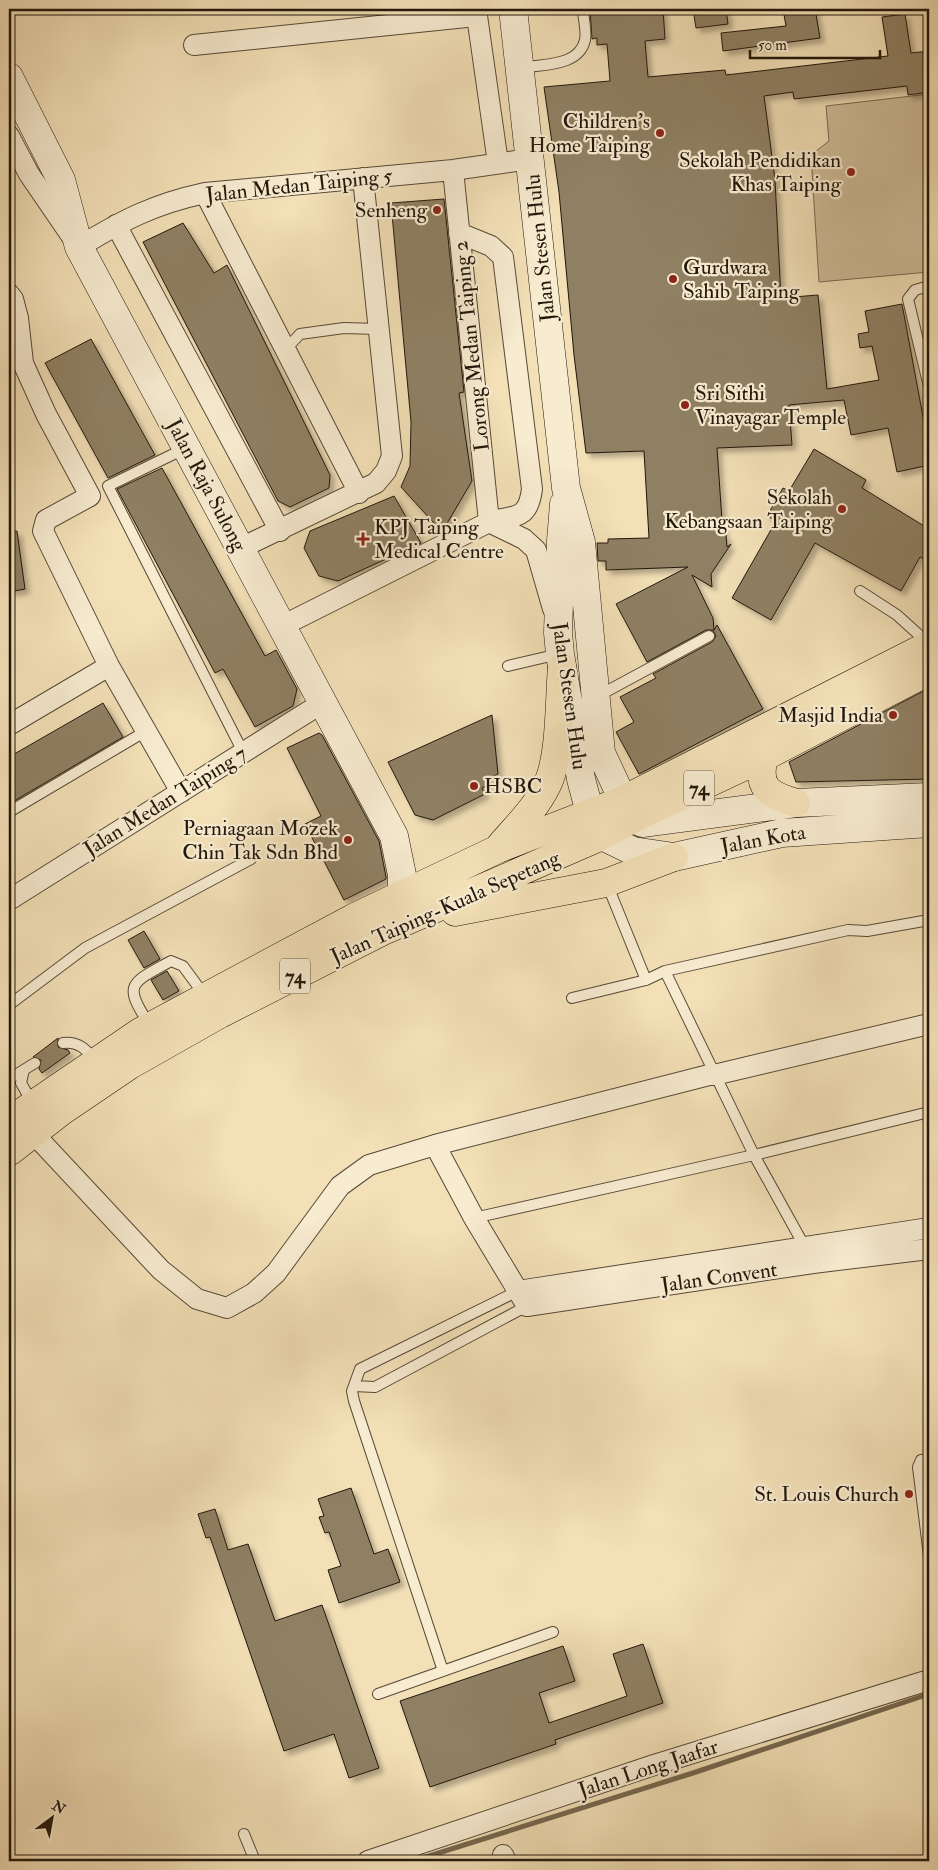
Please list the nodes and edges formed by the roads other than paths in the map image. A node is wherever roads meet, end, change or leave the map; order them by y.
1 (514, 9) edge
2 (582, 9) edge
3 (476, 12) edge
4 (194, 45) dead end
5 (520, 68) junction
6 (9, 77) edge
7 (9, 136) edge
8 (530, 159) junction
9 (498, 163) junction
10 (453, 170) junction
11 (363, 178) junction
12 (205, 193) junction
13 (116, 225) junction
14 (459, 233) junction
15 (79, 247) junction
16 (929, 286) edge
17 (9, 294) edge
18 (378, 329) junction
19 (286, 349) junction
20 (929, 387) edge
21 (187, 448) junction
22 (566, 488) junction
23 (358, 493) junction
24 (489, 522) junction
25 (280, 531) junction
26 (241, 548) junction
27 (860, 591) dead end
28 (282, 626) junction
29 (709, 636) dead end
30 (929, 645) edge
31 (560, 651) junction
32 (109, 666) junction
33 (508, 666) dead end
34 (929, 671) edge
35 (596, 697) junction
36 (322, 703) junction
37 (9, 725) edge
38 (146, 731) junction
39 (243, 752) junction
40 (764, 757) junction
41 (181, 792) junction
42 (929, 797) edge
43 (796, 803) junction
44 (629, 809) junction
45 (9, 812) edge
46 (929, 823) edge
47 (596, 825) junction
48 (498, 849) junction
49 (674, 857) junction
50 (251, 859) dead end
51 (606, 883) junction
52 (402, 893) junction
53 (9, 900) edge
54 (531, 909) dead end
55 (442, 915) junction
56 (495, 916) dead end
57 (929, 920) edge
58 (381, 932) junction
59 (665, 971) junction
60 (646, 980) junction
61 (205, 996) junction
62 (572, 998) dead end
63 (9, 1005) edge
64 (929, 1024) edge
65 (151, 1026) junction
66 (63, 1043) dead end
67 (96, 1062) junction
68 (34, 1063) dead end
69 (24, 1070) junction
70 (714, 1075) junction
71 (9, 1079) edge
72 (929, 1112) edge
73 (21, 1115) edge
74 (435, 1145) junction
75 (9, 1152) edge
76 (754, 1155) junction
77 (474, 1218) junction
78 (929, 1228) edge
79 (929, 1249) edge
80 (809, 1255) junction
81 (522, 1298) junction
82 (354, 1386) junction
83 (929, 1459) edge
84 (929, 1556) edge
85 (553, 1632) dead end
86 (443, 1671) junction
87 (929, 1680) edge
88 (378, 1694) dead end
89 (244, 1834) dead end
90 (255, 1861) edge
91 (368, 1861) edge

1 - 5 main road, Jalan Stesen Hulu
2 - 5 lane
3 - 4 street
3 - 9 street
5 - 8 main road, Jalan Stesen Hulu
6 - 15 main road, Jalan Raja Sulong
7 - 15 street
8 - 9 street, Jalan Medan Taiping 5
8 - 22 main road, Jalan Stesen Hulu
9 - 10 street, Jalan Medan Taiping 5
10 - 11 street, Jalan Medan Taiping 5
10 - 14 street, Lorong Medan Taiping 2
11 - 12 street, Jalan Medan Taiping 5
11 - 18 street
12 - 13 street, Jalan Medan Taiping 5
12 - 19 street
13 - 15 street, Jalan Medan Taiping 5
13 - 25 street
14 - 24 street, Lorong Medan Taiping 2
14 - 24 street
15 - 21 main road, Jalan Raja Sulong
16 - 20 lane
17 - 32 street
18 - 19 lane
18 - 23 street
19 - 23 street
21 - 26 main road, Jalan Raja Sulong
21 - 39 lane
22 - 31 main road, Jalan Stesen Hulu
22 - 35 main road, Jalan Stesen Hulu
23 - 25 street
24 - 28 street
24 - 31 street
25 - 26 street
26 - 28 main road, Jalan Raja Sulong
27 - 30 lane
28 - 36 main road, Jalan Raja Sulong
29 - 35 lane
30 - 44 main road, 74
31 - 33 lane
31 - 47 main road, Jalan Stesen Hulu
31 - 48 main road
32 - 37 street
32 - 38 street
34 - 40 main road, 74
35 - 44 main road, Jalan Stesen Hulu
36 - 39 street, Jalan Medan Taiping 7
36 - 52 main road, Jalan Raja Sulong
38 - 41 street
38 - 45 lane
39 - 41 street, Jalan Medan Taiping 7
40 - 43 main road
40 - 44 main road, 74
41 - 53 street, Jalan Medan Taiping 7
42 - 43 main road, Jalan Kota
43 - 44 main road, Jalan Kota
44 - 47 main road, 74
46 - 49 main road, Jalan Kota
47 - 48 main road, Jalan Taiping-Kuala Sepetang / 74
47 - 49 main road, Jalan Kota
47 - 58 main road, Jalan Taiping-Kuala Sepetang / 74
48 - 52 main road, Jalan Taiping-Kuala Sepetang / 74
49 - 51 main road
50 - 63 lane
51 - 54 lane
51 - 55 main road
51 - 60 lane
52 - 61 main road, Jalan Taiping-Kuala Sepetang / 74
55 - 56 lane
55 - 58 main road
57 - 59 lane
58 - 73 main road, Jalan Taiping-Kuala Sepetang / 74
59 - 60 lane
59 - 70 lane
60 - 62 lane
61 - 65 main road, Jalan Taiping-Kuala Sepetang / 74
61 - 65 lane
64 - 70 street
65 - 67 main road, Jalan Taiping-Kuala Sepetang / 74
66 - 67 lane
67 - 73 main road, Jalan Taiping-Kuala Sepetang / 74
68 - 69 lane
69 - 71 lane
69 - 73 lane
70 - 74 street
70 - 76 lane
72 - 76 lane
73 - 74 street
73 - 75 main road, Jalan Taiping-Kuala Sepetang / 74
74 - 77 street
76 - 77 lane
76 - 80 lane
77 - 81 street
78 - 80 street, Jalan Convent
79 - 80 street, Jalan Convent
80 - 81 street, Jalan Convent
81 - 82 lane
81 - 82 lane
82 - 86 lane
83 - 84 lane
85 - 86 lane
86 - 88 lane
87 - 91 street, Jalan Long Jaafar
89 - 90 lane

